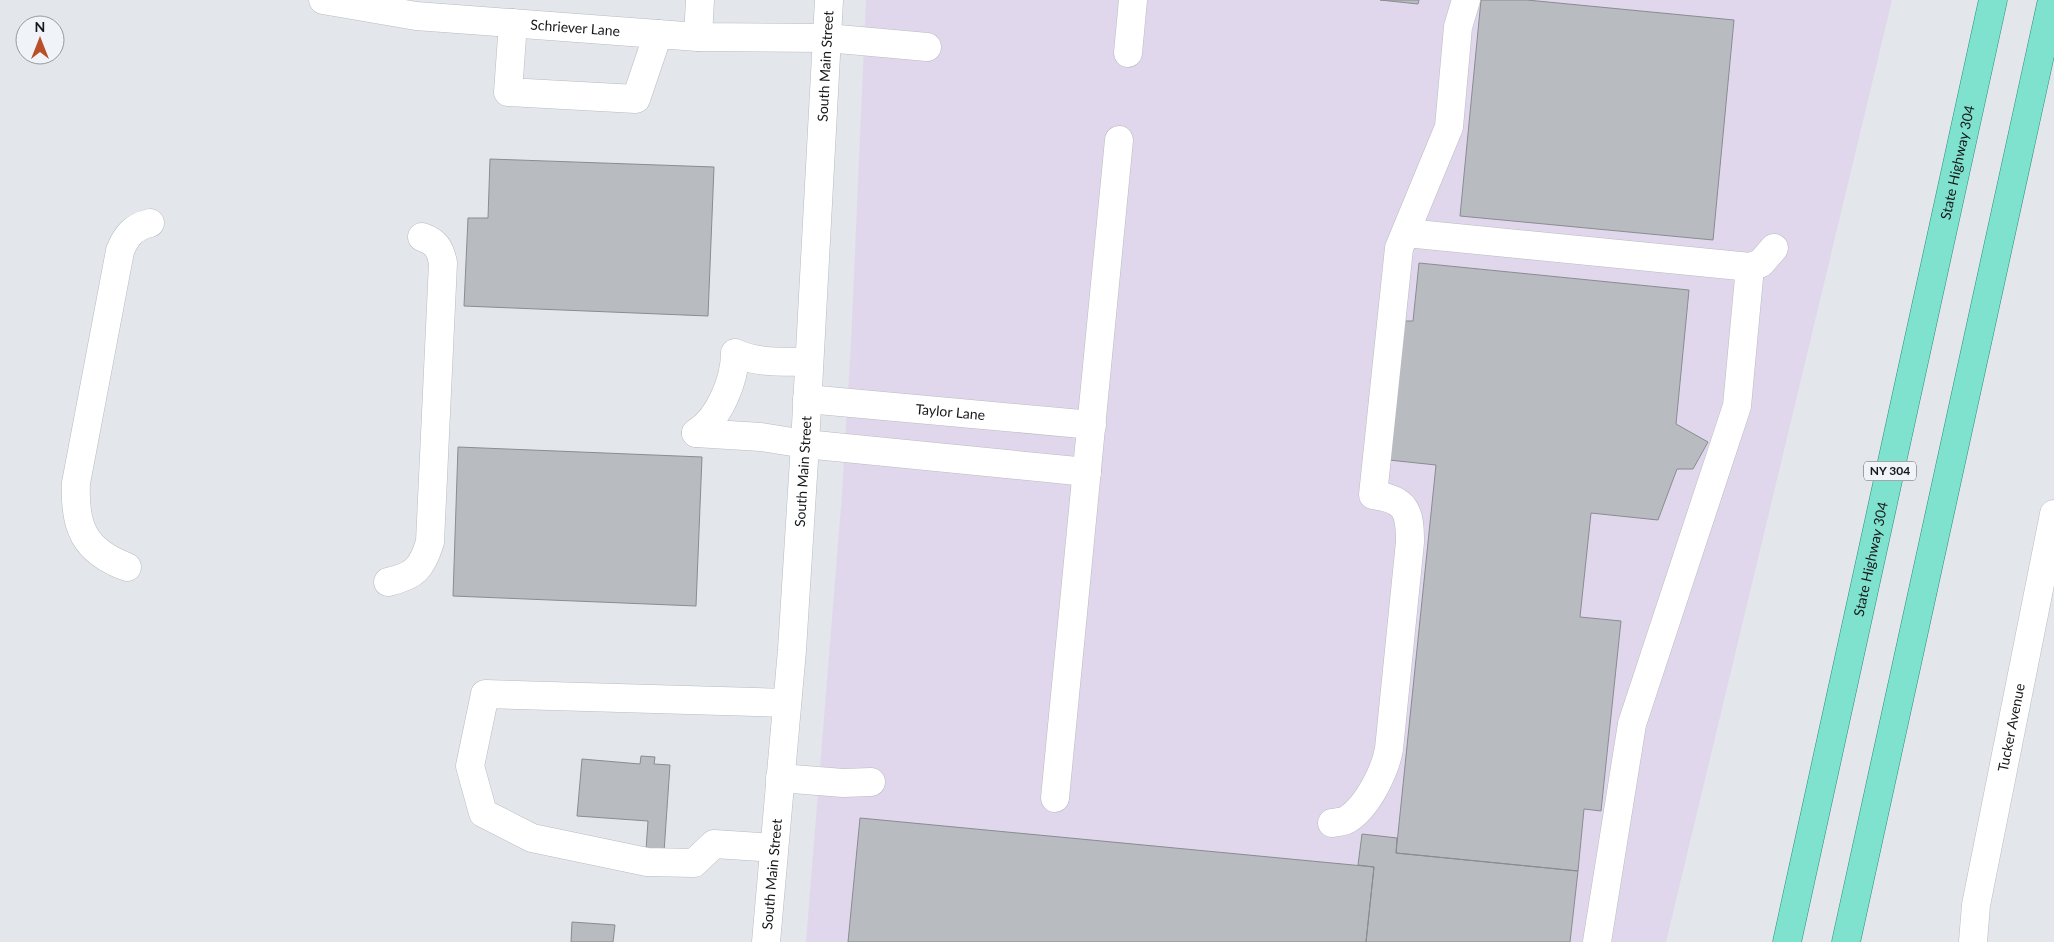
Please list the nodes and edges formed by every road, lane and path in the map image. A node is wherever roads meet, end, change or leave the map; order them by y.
1 (323, 0) edge
2 (700, 0) edge
3 (829, 0) edge
4 (1133, 0) edge
5 (1466, 0) edge
6 (1993, 0) edge
7 (2052, 0) edge
8 (418, 8) edge
9 (513, 23) junction
10 (658, 34) junction
11 (698, 38) junction
12 (827, 38) junction
13 (927, 47) dead end
14 (1128, 53) dead end
15 (1119, 140) dead end
16 (150, 223) dead end
17 (1406, 232) junction
18 (422, 237) dead end
19 (1774, 248) dead end
20 (1750, 267) junction
21 (809, 362) junction
22 (807, 399) junction
23 (1092, 426) junction
24 (805, 444) junction
25 (1087, 472) junction
26 (2054, 514) edge
27 (127, 568) dead end
28 (388, 582) dead end
29 (2047, 592) edge
30 (787, 703) junction
31 (780, 778) junction
32 (871, 782) dead end
33 (1055, 798) dead end
34 (1332, 823) dead end
35 (774, 848) junction
36 (766, 942) edge
37 (1597, 942) edge
38 (1786, 942) edge
39 (1846, 942) edge
40 (1973, 942) edge

1 - 8 street, Schriever Lane
2 - 11 street
3 - 12 street, South Main Street
4 - 14 street
5 - 17 street
6 - 38 main road, State Highway 304 / NY 304
7 - 39 main road
8 - 9 street, Schriever Lane
9 - 10 street, Schriever Lane
9 - 10 street
10 - 11 street, Schriever Lane
11 - 12 street, Schriever Lane
12 - 13 street, Schriever Lane
12 - 21 street, South Main Street
15 - 23 street
16 - 27 street
17 - 20 street
17 - 34 street
18 - 28 street
19 - 20 street
20 - 37 street
21 - 22 street, South Main Street
21 - 24 street
22 - 23 street, Taylor Lane
22 - 24 street, South Main Street
23 - 25 street
24 - 25 street
24 - 30 street, South Main Street
25 - 33 street
26 - 29 street, Tucker Avenue
29 - 40 street, Tucker Avenue
30 - 31 street, South Main Street
30 - 35 street
31 - 32 street
31 - 35 street, South Main Street
35 - 36 street, South Main Street

